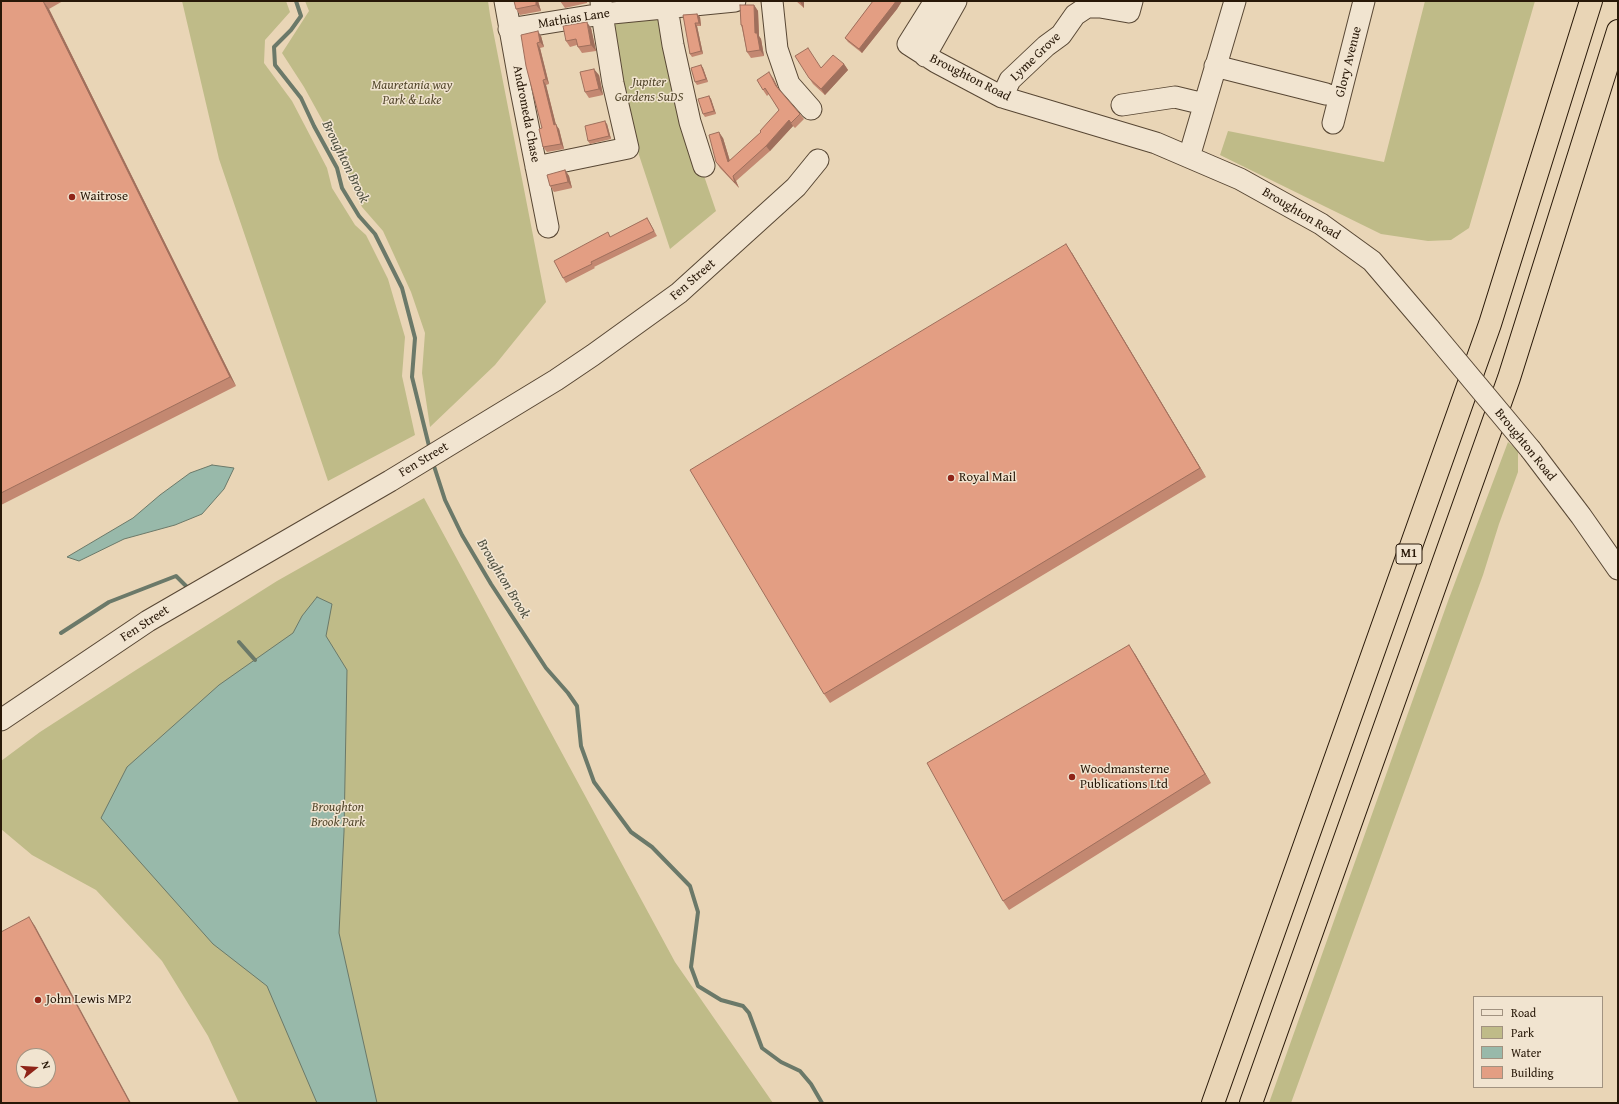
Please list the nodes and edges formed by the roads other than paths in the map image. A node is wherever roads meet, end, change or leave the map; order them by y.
1 (505, 1) edge
2 (735, 1) edge
3 (772, 1) edge
4 (935, 1) edge
5 (956, 1) edge
6 (1132, 1) edge
7 (1235, 1) edge
8 (1364, 1) edge
9 (1592, 1) edge
10 (666, 4) edge
11 (601, 8) edge
12 (509, 29) junction
13 (1618, 31) edge
14 (925, 56) junction
15 (1216, 66) junction
16 (1326, 94) dead end
17 (1002, 97) junction
18 (1204, 104) junction
19 (1122, 105) dead end
20 (811, 109) dead end
21 (1333, 123) dead end
22 (1188, 157) junction
23 (818, 160) dead end
24 (704, 166) dead end
25 (536, 167) junction
26 (548, 227) dead end
27 (1618, 569) edge
28 (1, 720) edge
29 (1213, 1103) edge
30 (1250, 1103) edge

1 - 12 street, Andromeda Chase
2 - 10 street, Mathias Lane
3 - 20 street
4 - 14 street, Broughton Road
5 - 14 street
6 - 17 street, Lyme Grove
7 - 15 street
8 - 21 street, Glory Avenue
9 - 29 highway, M1
10 - 11 street, Mathias Lane
10 - 24 street
11 - 12 street, Mathias Lane
11 - 25 street
12 - 25 street, Andromeda Chase
13 - 30 highway
14 - 17 street, Broughton Road
15 - 16 street
15 - 18 street
17 - 22 street, Broughton Road
18 - 19 street
18 - 22 street
22 - 27 street, Broughton Road, bridge
23 - 28 street, Fen Street
25 - 26 street, Andromeda Chase

